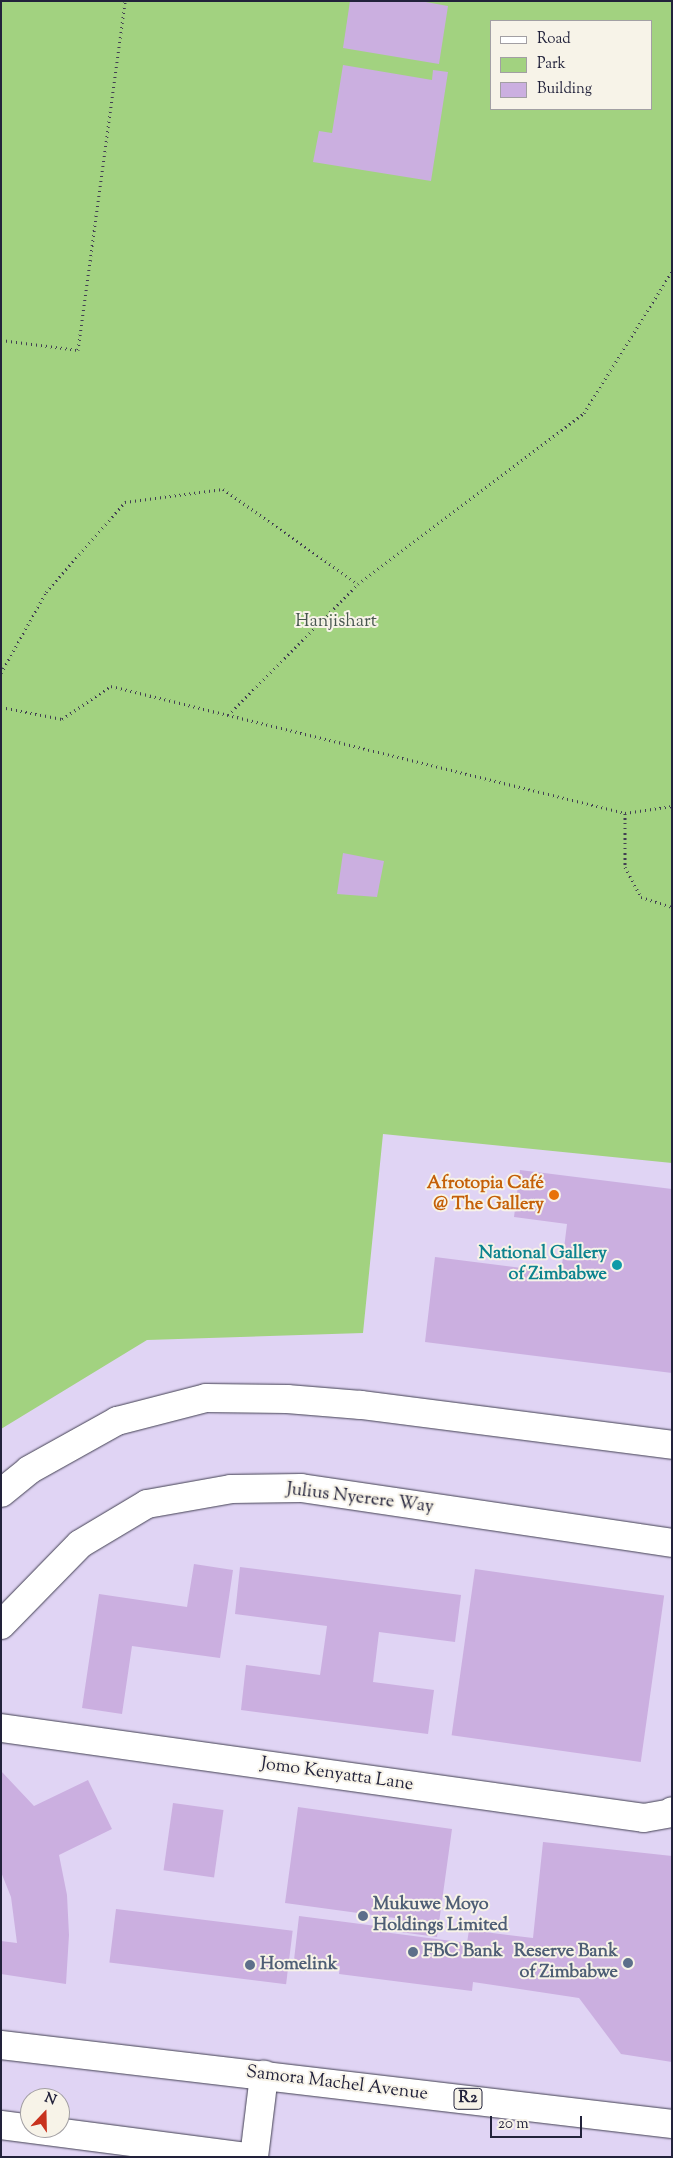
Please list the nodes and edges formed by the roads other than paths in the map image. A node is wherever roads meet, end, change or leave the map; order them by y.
1 (672, 1445) edge
2 (1, 1493) edge
3 (672, 1543) edge
4 (1, 1625) edge
5 (1, 1728) edge
6 (672, 1811) edge
7 (1, 2045) edge
8 (264, 2075) junction
9 (672, 2124) edge
10 (1, 2125) edge
11 (246, 2157) edge
12 (254, 2157) edge

1 - 2 main road
3 - 4 main road, Julius Nyerere Way
5 - 6 main road, Jomo Kenyatta Lane
7 - 8 main road, Samora Machel Avenue / R2
8 - 9 main road, Samora Machel Avenue / R2
8 - 12 main road
10 - 11 main road

